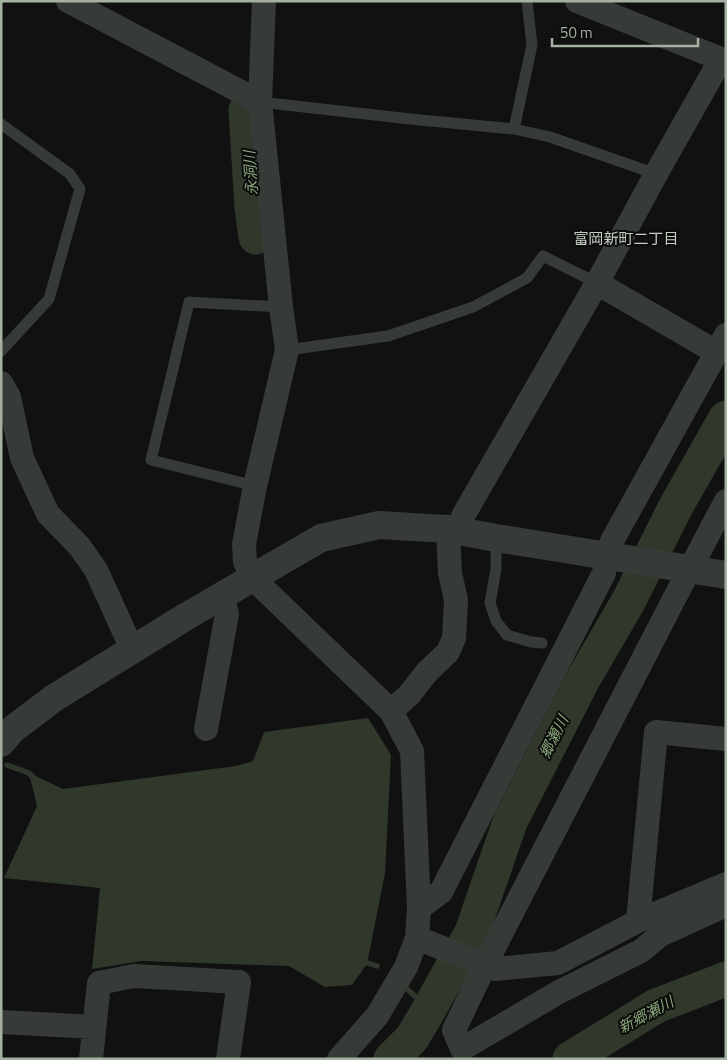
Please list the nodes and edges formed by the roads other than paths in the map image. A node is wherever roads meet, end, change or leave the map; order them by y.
1 (68, 1) edge
2 (264, 1) edge
3 (527, 1) edge
4 (577, 1) edge
5 (724, 60) edge
6 (260, 102) junction
7 (1, 124) edge
8 (514, 128) junction
9 (656, 174) junction
10 (597, 283) junction
11 (280, 307) junction
12 (721, 344) edge
13 (287, 350) junction
14 (1, 351) edge
15 (1, 383) edge
16 (255, 486) junction
17 (726, 501) edge
18 (454, 530) junction
19 (496, 538) junction
20 (607, 556) junction
21 (689, 570) junction
22 (726, 575) edge
23 (254, 578) junction
24 (222, 596) junction
25 (542, 643) dead end
26 (132, 649) junction
27 (391, 711) junction
28 (206, 729) dead end
29 (726, 738) edge
30 (1, 743) edge
31 (726, 884) edge
32 (726, 905) edge
33 (420, 908) junction
34 (638, 921) junction
35 (422, 940) junction
36 (485, 965) junction
37 (1, 1022) edge
38 (94, 1026) junction
39 (91, 1059) edge
40 (228, 1059) edge
41 (339, 1059) edge

1 - 6 street
2 - 6 street
3 - 8 lane
4 - 5 street
5 - 9 street
6 - 8 lane
6 - 11 street
7 - 14 lane
8 - 9 lane
9 - 10 street
10 - 12 street
10 - 13 lane
10 - 18 street
11 - 13 street
11 - 16 lane
12 - 20 street
13 - 16 street
15 - 26 street
16 - 23 street
17 - 21 street
18 - 19 street
18 - 23 street
18 - 27 street
19 - 20 street
19 - 25 lane
20 - 21 street
20 - 33 street
21 - 22 street
21 - 36 street
23 - 24 street
23 - 27 street
24 - 26 street
24 - 28 street
26 - 30 street
27 - 33 street
29 - 34 street
31 - 34 street
32 - 36 street
33 - 35 street
34 - 36 street
35 - 36 street
35 - 41 street
37 - 38 street
38 - 39 street
38 - 40 street

